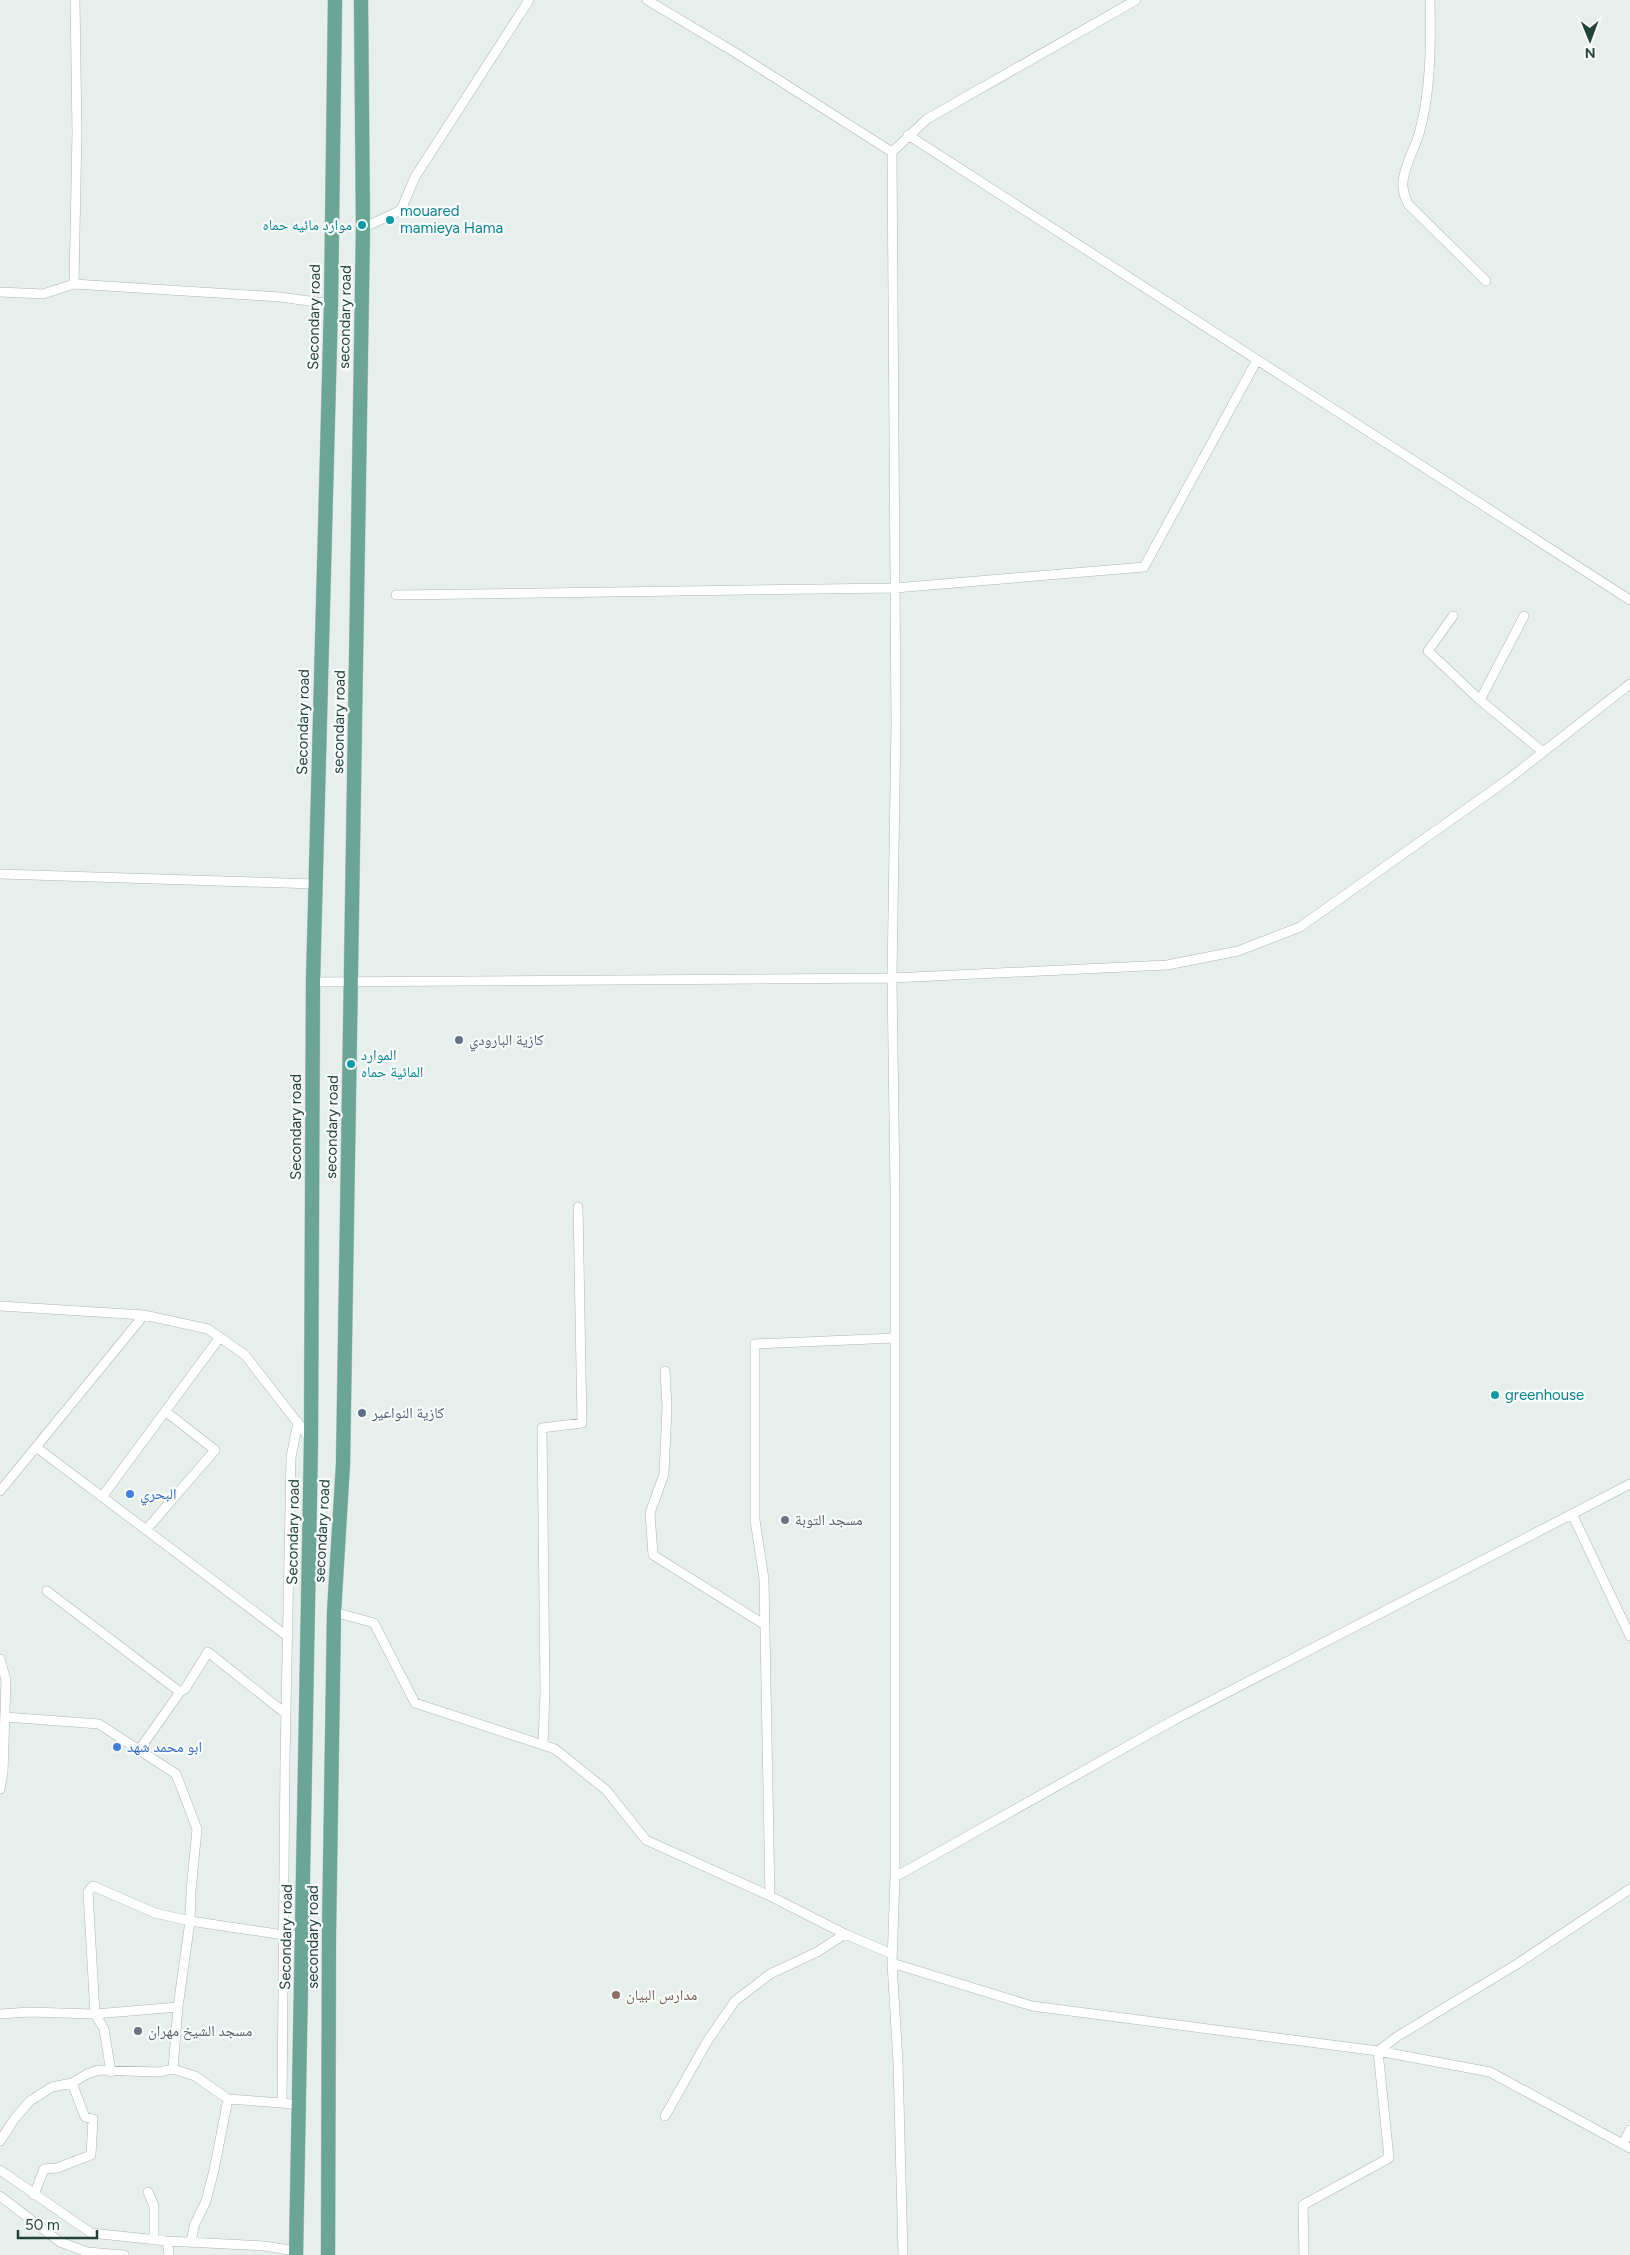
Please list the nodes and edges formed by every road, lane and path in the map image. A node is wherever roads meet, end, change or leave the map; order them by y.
1 (75, 0) edge
2 (335, 0) edge
3 (361, 0) edge
4 (529, 0) edge
5 (647, 0) edge
6 (1136, 0) edge
7 (1430, 0) edge
8 (908, 135) junction
9 (892, 152) junction
10 (363, 228) junction
11 (1486, 281) dead end
12 (74, 284) junction
13 (0, 292) edge
14 (330, 304) junction
15 (1257, 360) junction
16 (895, 588) junction
17 (396, 595) dead end
18 (1630, 600) edge
19 (1453, 616) dead end
20 (1524, 616) dead end
21 (1630, 684) edge
22 (1480, 700) junction
23 (1543, 752) junction
24 (0, 874) edge
25 (316, 884) junction
26 (892, 978) junction
27 (351, 981) junction
28 (313, 982) junction
29 (578, 1207) dead end
30 (0, 1306) edge
31 (144, 1315) junction
32 (220, 1337) junction
33 (895, 1338) junction
34 (665, 1371) dead end
35 (165, 1411) junction
36 (298, 1422) junction
37 (311, 1440) junction
38 (36, 1447) junction
39 (1630, 1484) edge
40 (0, 1491) edge
41 (102, 1497) junction
42 (1572, 1514) junction
43 (146, 1530) junction
44 (47, 1591) dead end
45 (334, 1612) junction
46 (765, 1626) junction
47 (287, 1636) junction
48 (1630, 1636) edge
49 (0, 1659) edge
50 (180, 1692) junction
51 (286, 1714) junction
52 (5, 1717) junction
53 (543, 1745) junction
54 (139, 1750) junction
55 (0, 1789) edge
56 (896, 1877) junction
57 (1630, 1889) edge
58 (770, 1896) junction
59 (190, 1920) junction
60 (845, 1934) junction
61 (284, 1935) junction
62 (303, 1936) junction
63 (892, 1958) junction
64 (178, 2006) junction
65 (0, 2014) edge
66 (95, 2014) junction
67 (1378, 2051) junction
68 (172, 2069) junction
69 (111, 2072) junction
70 (72, 2083) junction
71 (228, 2099) junction
72 (282, 2103) junction
73 (300, 2105) junction
74 (665, 2116) dead end
75 (1630, 2130) edge
76 (0, 2141) edge
77 (1626, 2146) edge
78 (0, 2170) edge
79 (148, 2192) dead end
80 (34, 2195) junction
81 (0, 2196) edge
82 (154, 2240) junction
83 (167, 2241) junction
84 (190, 2242) junction
85 (293, 2254) edge
86 (124, 2255) edge
87 (169, 2255) edge
88 (328, 2255) edge
89 (903, 2255) edge
90 (1304, 2255) edge

1 - 12 street
2 - 14 main road, Secondary road
3 - 10 main road, secondary road
4 - 10 street
5 - 9 street
6 - 8 street
7 - 11 street
8 - 9 street
8 - 15 street
9 - 16 street
10 - 27 main road, secondary road
12 - 13 street
12 - 14 street
14 - 25 main road, Secondary road
15 - 16 street
15 - 18 street
16 - 17 street
16 - 26 street
19 - 22 street
20 - 22 street
21 - 23 street
22 - 23 street
23 - 26 street
24 - 25 street
25 - 28 main road, Secondary road
26 - 27 street
26 - 33 street
27 - 28 street
27 - 45 main road, secondary road
28 - 37 main road, Secondary road
29 - 53 street
30 - 31 street
31 - 32 street
31 - 38 street
32 - 35 street
32 - 36 street
33 - 46 street
33 - 56 street
34 - 46 street
35 - 41 street
35 - 43 street
36 - 37 street
36 - 47 street
37 - 62 main road, Secondary road
38 - 40 street
38 - 41 street
39 - 42 street
41 - 43 street
42 - 48 street
42 - 56 street
43 - 47 street
44 - 50 street
45 - 53 street
45 - 88 main road, secondary road
46 - 58 street
47 - 51 street
49 - 52 street
50 - 51 street
50 - 54 street
51 - 61 street
52 - 54 street
52 - 55 street
53 - 58 street
54 - 59 street
56 - 63 street
57 - 67 street
58 - 60 street
59 - 61 street
59 - 64 street
59 - 66 street
60 - 63 street
60 - 74 street
61 - 62 street
61 - 72 street
62 - 73 main road, Secondary road
63 - 67 street
63 - 89 street
64 - 66 street
64 - 68 street
65 - 66 street
66 - 69 street
67 - 77 street
67 - 90 street
68 - 69 street
68 - 71 street
69 - 70 street
70 - 76 street
70 - 80 street
71 - 72 street
71 - 84 street
72 - 73 street
73 - 85 main road, Secondary road
75 - 77 street
78 - 80 street
79 - 82 street
80 - 82 street
81 - 86 street
82 - 83 street
83 - 84 street
83 - 87 street
84 - 85 street

